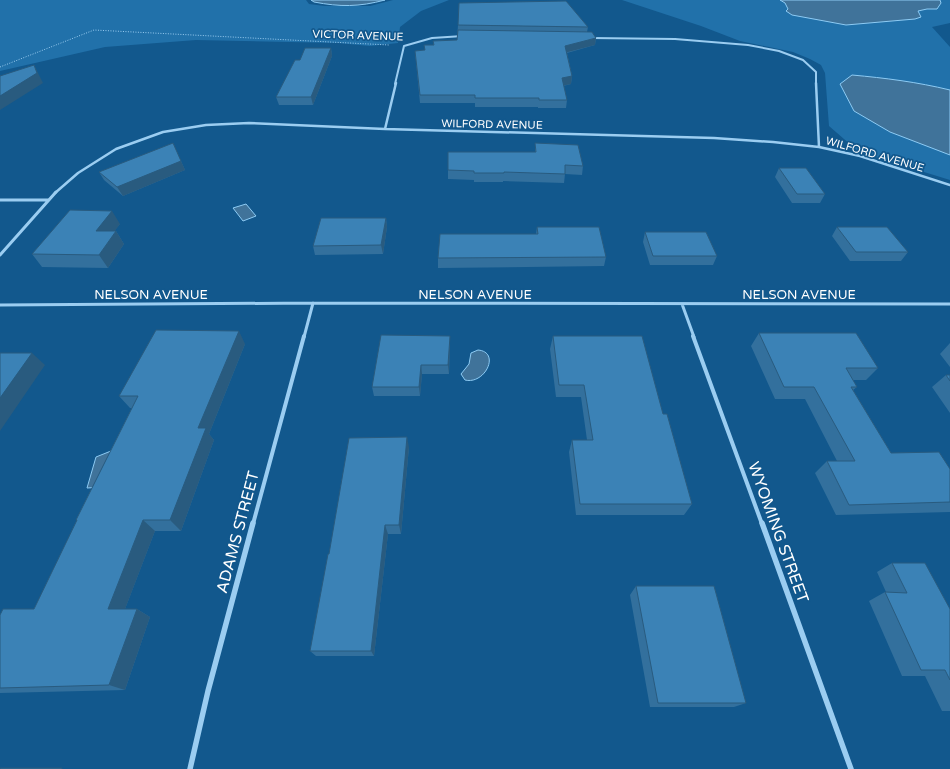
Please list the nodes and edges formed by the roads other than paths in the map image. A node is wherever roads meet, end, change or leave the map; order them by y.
1 (470, 36) edge
2 (589, 38) edge
3 (385, 130) junction
4 (819, 147) junction
5 (950, 184) edge
6 (0, 200) edge
7 (48, 200) junction
8 (0, 255) edge
9 (313, 303) junction
10 (682, 304) junction
11 (950, 304) edge
12 (0, 305) edge
13 (190, 769) edge
14 (851, 769) edge

1 - 3 street, VICTOR AVENUE
2 - 4 street
3 - 4 street, WILFORD AVENUE
3 - 7 street, WILFORD AVENUE
4 - 5 street, WILFORD AVENUE
6 - 7 street
7 - 8 street, WILFORD AVENUE
9 - 10 street, NELSON AVENUE
9 - 12 street, NELSON AVENUE
9 - 13 street, ADAMS STREET
10 - 11 street, NELSON AVENUE
10 - 14 street, WYOMING STREET

